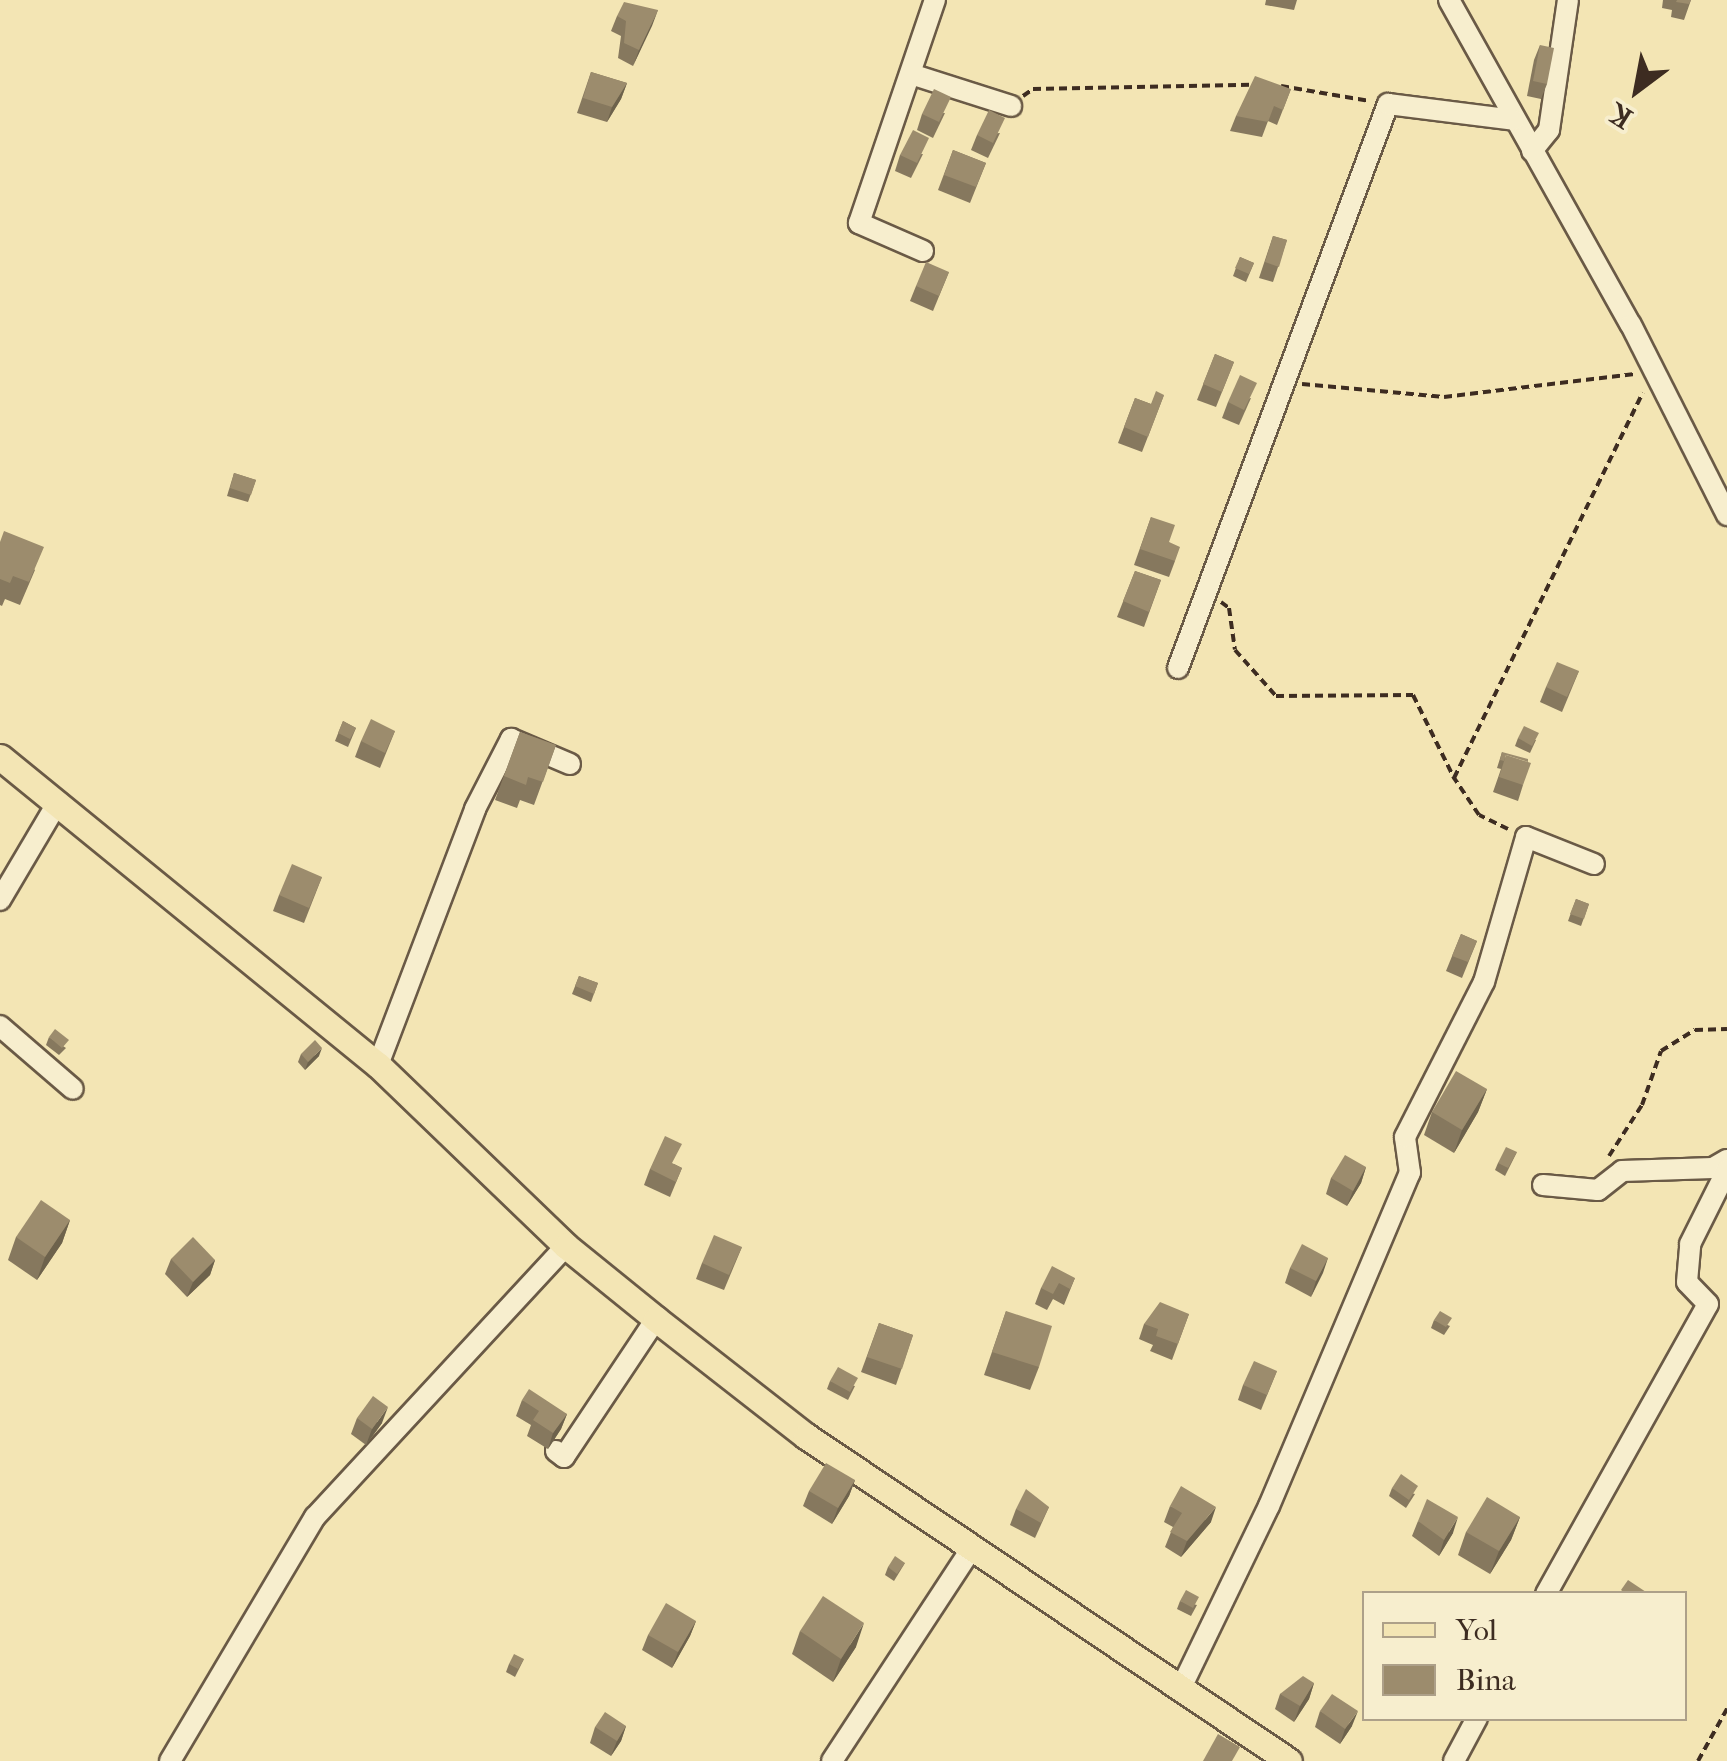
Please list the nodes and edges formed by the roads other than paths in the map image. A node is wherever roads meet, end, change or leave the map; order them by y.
1 (935, 0) edge
2 (1449, 0) edge
3 (1568, 0) edge
4 (914, 75) junction
5 (1011, 106) road end
6 (1514, 120) junction
7 (1532, 151) junction
8 (923, 250) dead end
9 (1727, 515) edge
10 (1178, 668) dead end
11 (0, 757) edge
12 (570, 764) dead end
13 (58, 802) junction
14 (1594, 864) dead end
15 (0, 900) edge
16 (0, 1026) edge
17 (378, 1065) junction
18 (73, 1088) dead end
19 (1727, 1160) edge
20 (1727, 1170) edge
21 (1543, 1185) dead end
22 (566, 1246) junction
23 (656, 1319) junction
24 (556, 1451) dead end
25 (973, 1546) junction
26 (1548, 1591) edge
27 (1180, 1690) junction
28 (1475, 1721) edge
29 (170, 1761) edge
30 (832, 1761) edge
31 (1289, 1761) edge
32 (1454, 1761) edge

1 - 4 street
2 - 6 street
3 - 7 street
4 - 5 street
4 - 8 street
6 - 7 street
6 - 10 street
7 - 9 street
11 - 13 main road
12 - 17 street
13 - 15 street
13 - 17 main road
14 - 27 street
16 - 18 street
17 - 22 main road
19 - 21 street
20 - 26 street
22 - 23 main road
22 - 29 street
23 - 24 street
23 - 25 main road
25 - 27 main road
25 - 30 street
27 - 31 main road
28 - 32 street

